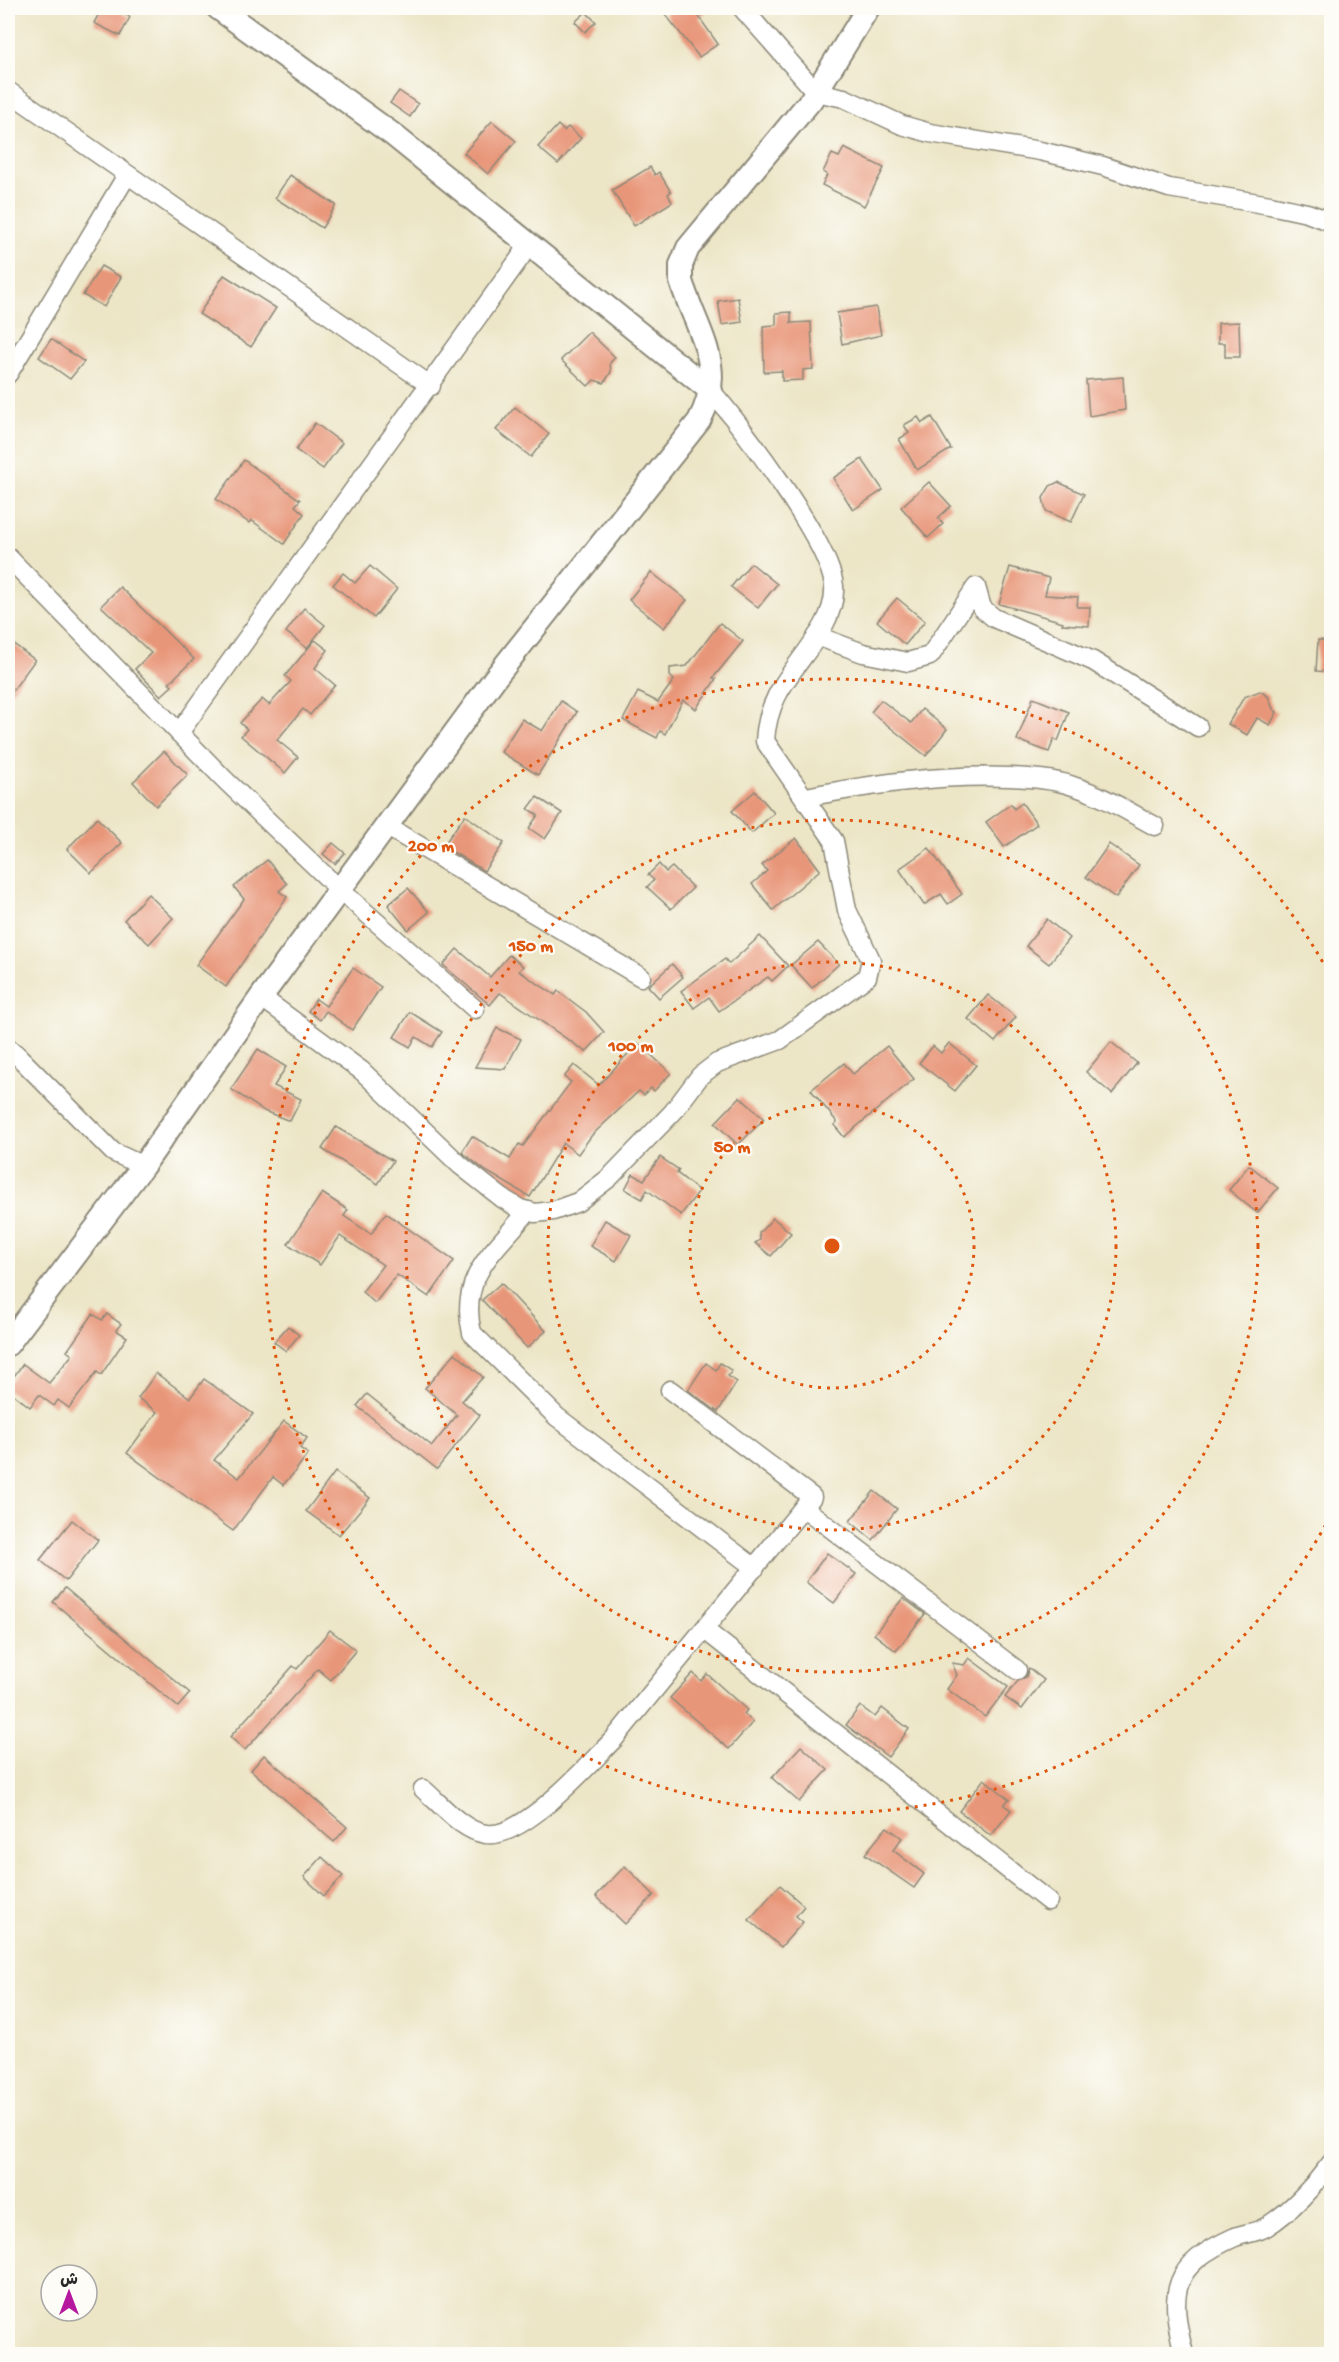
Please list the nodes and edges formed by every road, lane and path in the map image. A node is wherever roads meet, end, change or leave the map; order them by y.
1 (218, 8) edge
2 (742, 8) edge
3 (867, 8) edge
4 (8, 92) edge
5 (816, 92) junction
6 (127, 175) junction
7 (1332, 222) edge
8 (530, 244) junction
9 (8, 374) edge
10 (431, 386) junction
11 (711, 391) junction
12 (8, 557) edge
13 (817, 636) junction
14 (1198, 727) dead end
15 (179, 733) junction
16 (806, 797) junction
17 (386, 826) junction
18 (1155, 826) dead end
19 (339, 889) junction
20 (641, 977) dead end
21 (261, 997) junction
22 (475, 1009) dead end
23 (8, 1048) edge
24 (143, 1166) junction
25 (528, 1211) junction
26 (8, 1344) edge
27 (670, 1390) dead end
28 (804, 1508) junction
29 (755, 1568) junction
30 (705, 1629) junction
31 (1017, 1670) dead end
32 (423, 1789) dead end
33 (1048, 1901) dead end
34 (1332, 2162) edge
35 (1184, 2355) edge

1 - 8 street
2 - 5 street
3 - 5 street
4 - 6 street
5 - 7 street
5 - 11 street
6 - 9 street
6 - 10 street
8 - 10 street
8 - 11 street
10 - 15 street
11 - 13 street
11 - 17 street
12 - 15 street
13 - 14 street
13 - 16 street
15 - 19 street
16 - 18 street
16 - 25 street
17 - 19 street
17 - 20 street
19 - 21 street
19 - 22 street
21 - 24 street
21 - 25 street
23 - 24 street
24 - 26 street
25 - 29 street
27 - 28 street
28 - 29 street
28 - 31 street
29 - 30 street
30 - 32 street
30 - 33 street
34 - 35 street

